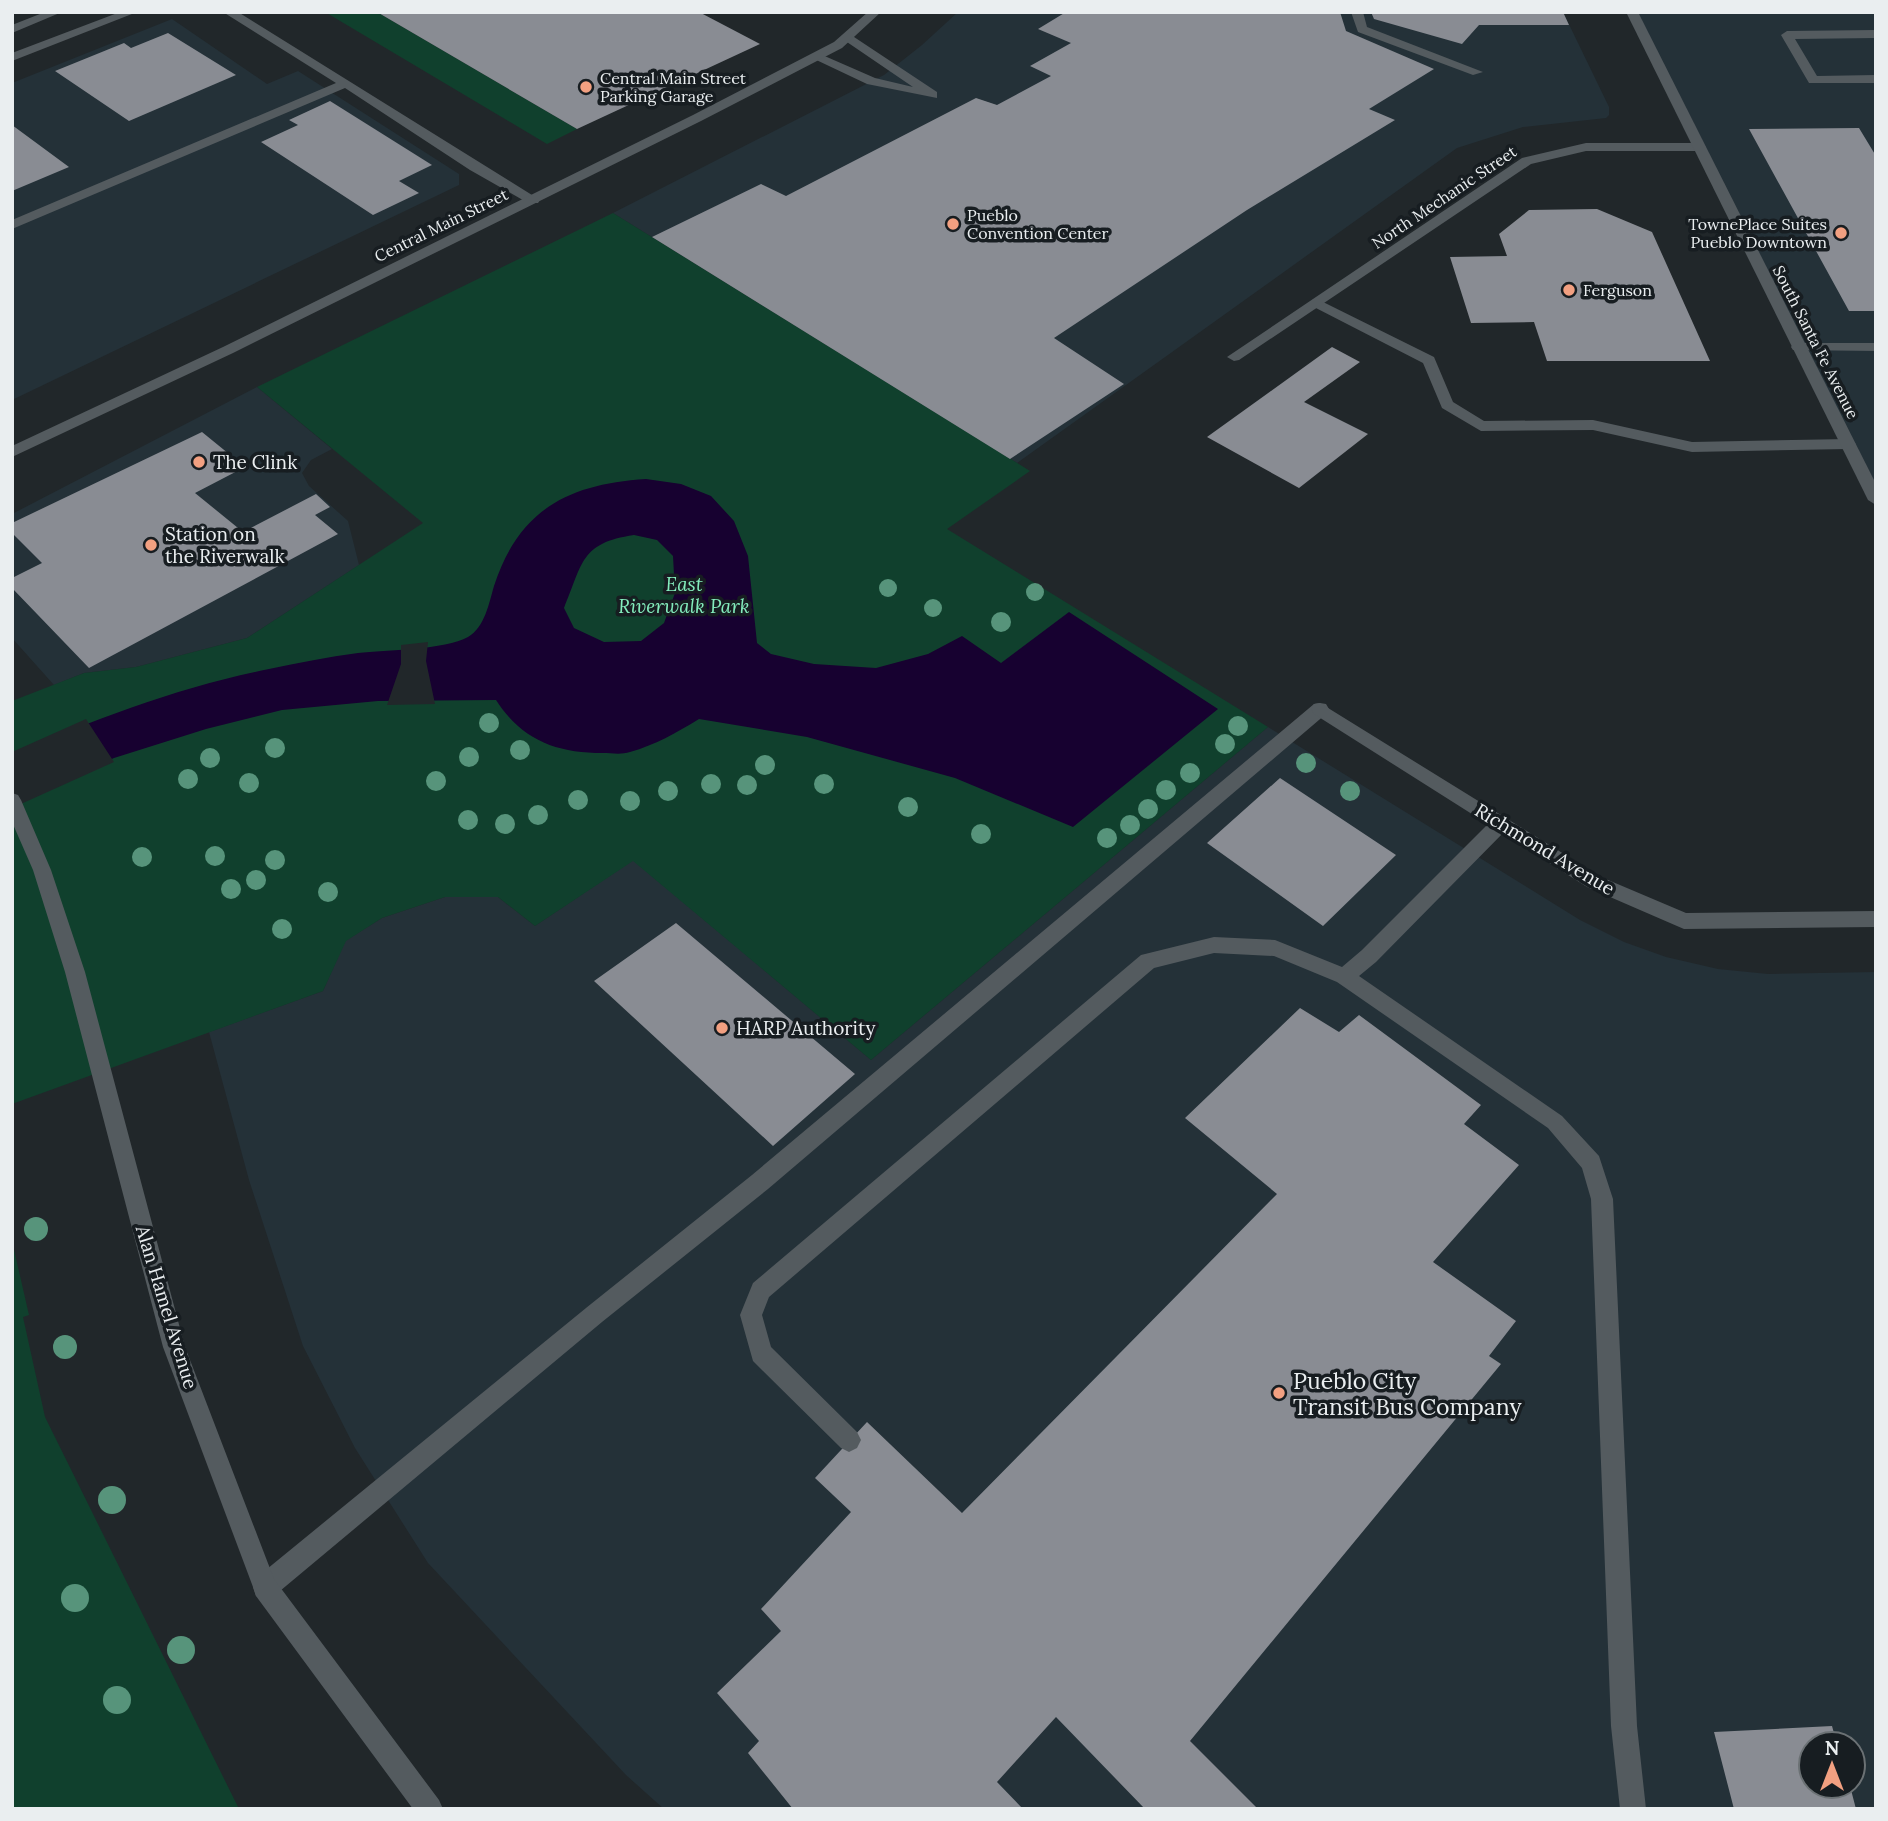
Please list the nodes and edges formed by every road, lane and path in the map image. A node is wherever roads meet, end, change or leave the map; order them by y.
1 (56, 12) edge
2 (131, 12) edge
3 (229, 12) edge
4 (875, 12) edge
5 (1357, 12) edge
6 (1632, 12) edge
7 (12, 29) edge
8 (1876, 34) edge
9 (848, 37) junction
10 (12, 57) edge
11 (816, 57) junction
12 (1477, 72) dead end
13 (1876, 79) edge
14 (344, 84) junction
15 (1700, 147) junction
16 (533, 200) junction
17 (12, 226) edge
18 (1317, 303) junction
19 (1798, 347) junction
20 (1876, 347) edge
21 (1234, 357) dead end
22 (1848, 444) junction
23 (12, 452) edge
24 (1876, 500) edge
25 (12, 800) edge
26 (1501, 823) junction
27 (1876, 919) edge
28 (1344, 976) junction
29 (849, 1440) dead end
30 (265, 1587) junction
31 (430, 1809) edge
32 (1633, 1809) edge

1 - 7 street
2 - 10 street
3 - 14 street
4 - 9 street, Central Main Street
5 - 12 street
6 - 15 street, South Santa Fe Avenue
8 - 13 street
9 - 11 street, Central Main Street
9 - 11 street
11 - 16 street, Central Main Street
14 - 16 street
14 - 17 street
15 - 18 street, North Mechanic Street
15 - 19 street, South Santa Fe Avenue
16 - 23 street, Central Main Street
18 - 21 street, North Mechanic Street
18 - 22 street
19 - 20 street
19 - 22 street, South Santa Fe Avenue
22 - 24 street, South Santa Fe Avenue
25 - 30 street, Alan Hamel Avenue
26 - 27 street, Richmond Avenue
26 - 28 street
26 - 30 street, Richmond Avenue
28 - 29 street
28 - 32 street
30 - 31 street, Alan Hamel Avenue

